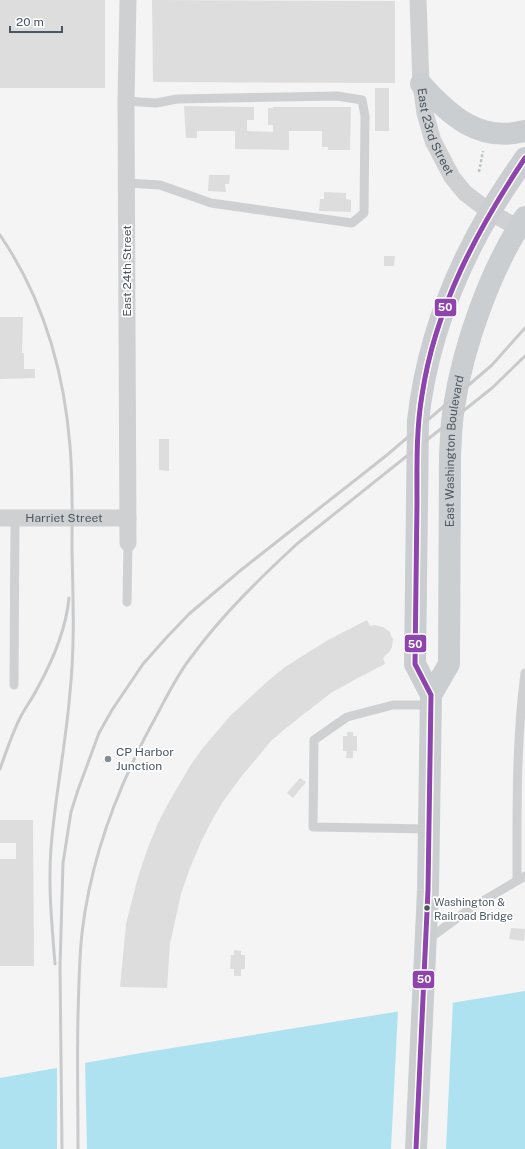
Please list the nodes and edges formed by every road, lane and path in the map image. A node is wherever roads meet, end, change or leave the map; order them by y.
1 (128, 0) edge
2 (418, 0) edge
3 (421, 84) junction
4 (126, 101) junction
5 (525, 131) edge
6 (485, 144) dead end
7 (525, 158) edge
8 (479, 172) dead end
9 (127, 183) junction
10 (490, 212) junction
11 (521, 222) edge
12 (8, 518) edge
13 (128, 518) junction
14 (128, 543) joint
15 (128, 602) dead end
16 (525, 673) edge
17 (14, 685) dead end
18 (431, 700) junction
19 (429, 829) junction
20 (521, 878) edge
21 (426, 941) junction
22 (416, 1149) edge

1 - 4 street, East 24th Street
2 - 3 street, East 23rd Street
3 - 5 main road
3 - 10 street, East 23rd Street
4 - 9 street, East 24th Street
4 - 9 lane
6 - 8 path
7 - 10 main road, East Washington Boulevard
9 - 13 street, East 24th Street
10 - 11 street, East 23rd Street
10 - 18 main road, East Washington Boulevard
11 - 18 main road, East Washington Boulevard
12 - 13 street, Harriet Street
12 - 17 lane
13 - 14 street, East 24th Street
14 - 15 lane
16 - 20 lane
18 - 19 main road, East Washington Boulevard
18 - 19 lane
19 - 21 main road, East Washington Boulevard
20 - 21 lane
21 - 22 main road, East Washington Boulevard

